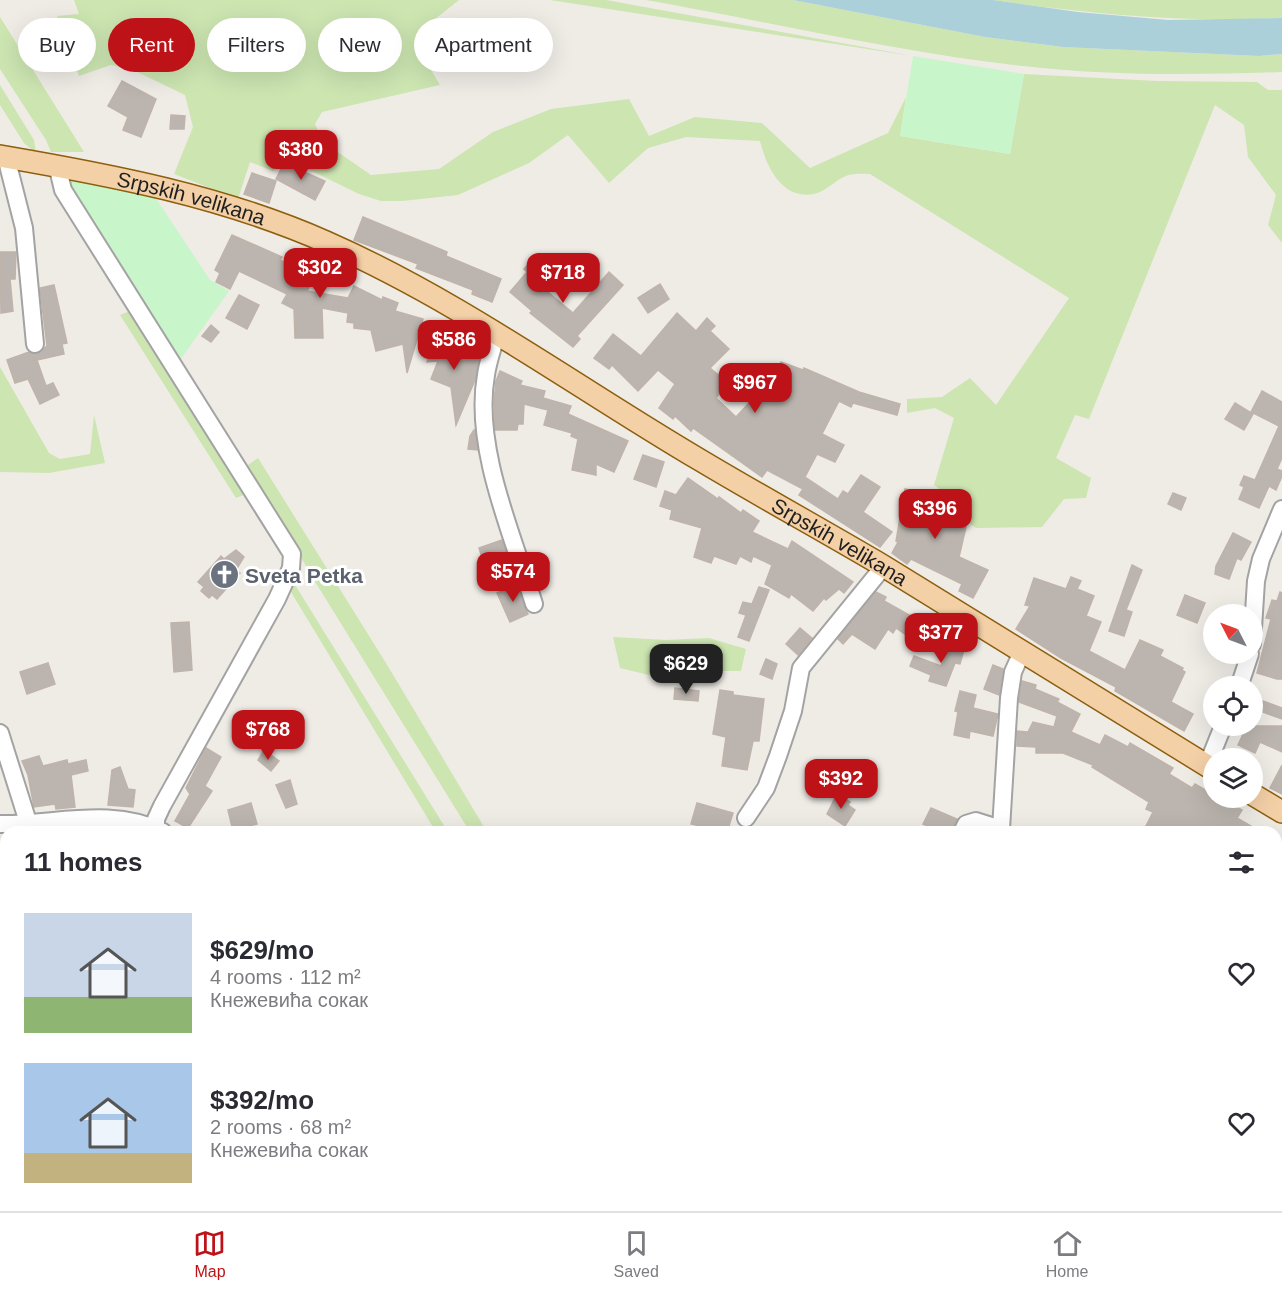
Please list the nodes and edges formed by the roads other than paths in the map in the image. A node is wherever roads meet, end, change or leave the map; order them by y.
1 (3, 156) edge
2 (57, 165) junction
3 (496, 334) junction
4 (35, 344) dead end
5 (1282, 509) edge
6 (884, 566) junction
7 (534, 604) dead end
8 (1255, 604) edge
9 (1022, 652) junction
10 (0, 733) edge
11 (1203, 764) edge
12 (1263, 801) edge
13 (1282, 812) edge
14 (746, 818) dead end
15 (28, 822) junction
16 (0, 824) edge
17 (141, 826) edge
18 (158, 826) edge
19 (965, 826) edge
20 (991, 826) edge
21 (1006, 826) edge

1 - 2 main road, Srpskih velikana
1 - 4 street, Srpskih velikana
2 - 3 main road, Srpskih velikana
2 - 18 street
3 - 6 main road, Srpskih velikana
3 - 7 street
5 - 8 street
6 - 9 main road, Srpskih velikana
6 - 14 street
9 - 11 main road, Srpskih velikana
9 - 21 street
10 - 15 street
12 - 13 main road
15 - 16 street
15 - 17 street
19 - 20 street

